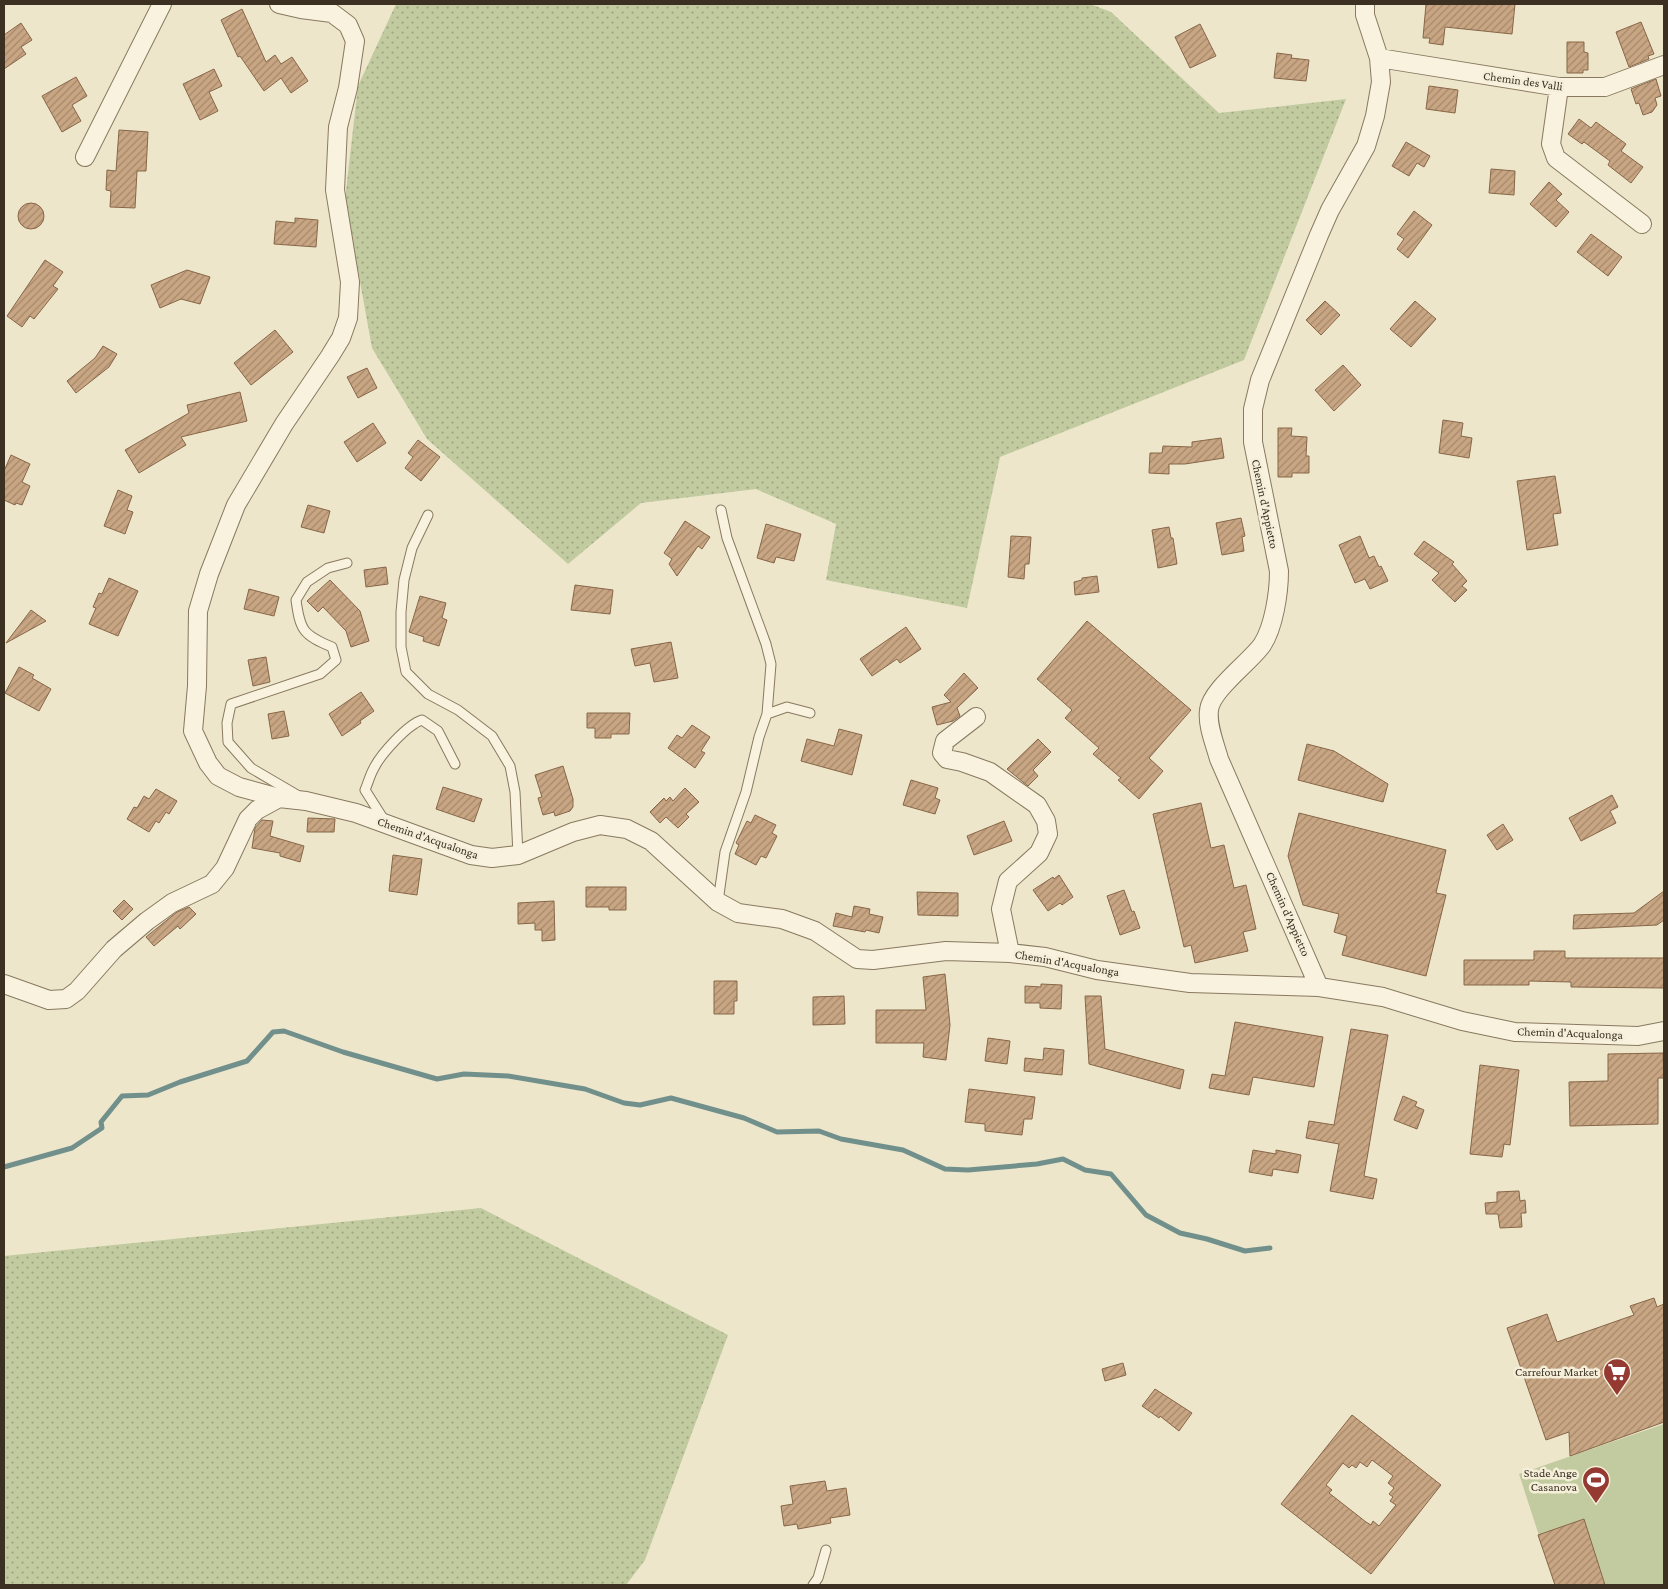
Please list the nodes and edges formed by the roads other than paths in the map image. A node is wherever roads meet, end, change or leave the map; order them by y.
1 (162, 4) edge
2 (280, 4) edge
3 (1365, 4) edge
4 (1379, 58) junction
5 (1664, 65) edge
6 (1560, 87) junction
7 (85, 157) dead end
8 (1642, 224) dead end
9 (721, 510) dead end
10 (428, 515) dead end
11 (347, 563) dead end
12 (810, 713) dead end
13 (767, 714) junction
14 (976, 717) dead end
15 (455, 764) dead end
16 (279, 798) junction
17 (306, 800) junction
18 (387, 825) junction
19 (518, 855) junction
20 (718, 902) junction
21 (1010, 953) junction
22 (4, 984) edge
23 (1319, 987) junction
24 (1664, 1031) edge
25 (826, 1550) dead end
26 (813, 1585) edge

1 - 7 street
2 - 16 street, Chemin d'Acqualonga
3 - 4 street, Chemin d'Appietto
4 - 6 street, Chemin des Valli
4 - 23 street, Chemin d'Appietto
5 - 6 street, Chemin des Valli
6 - 8 street
9 - 13 lane
10 - 19 lane
11 - 17 lane
12 - 13 lane
13 - 20 lane
14 - 21 street
15 - 18 lane
16 - 17 street, Chemin d'Acqualonga
16 - 22 street
17 - 18 street, Chemin d'Acqualonga
18 - 19 street, Chemin d'Acqualonga
19 - 20 street, Chemin d'Acqualonga
20 - 21 street, Chemin d'Acqualonga
21 - 23 street, Chemin d'Acqualonga
23 - 24 street, Chemin d'Acqualonga
25 - 26 lane

